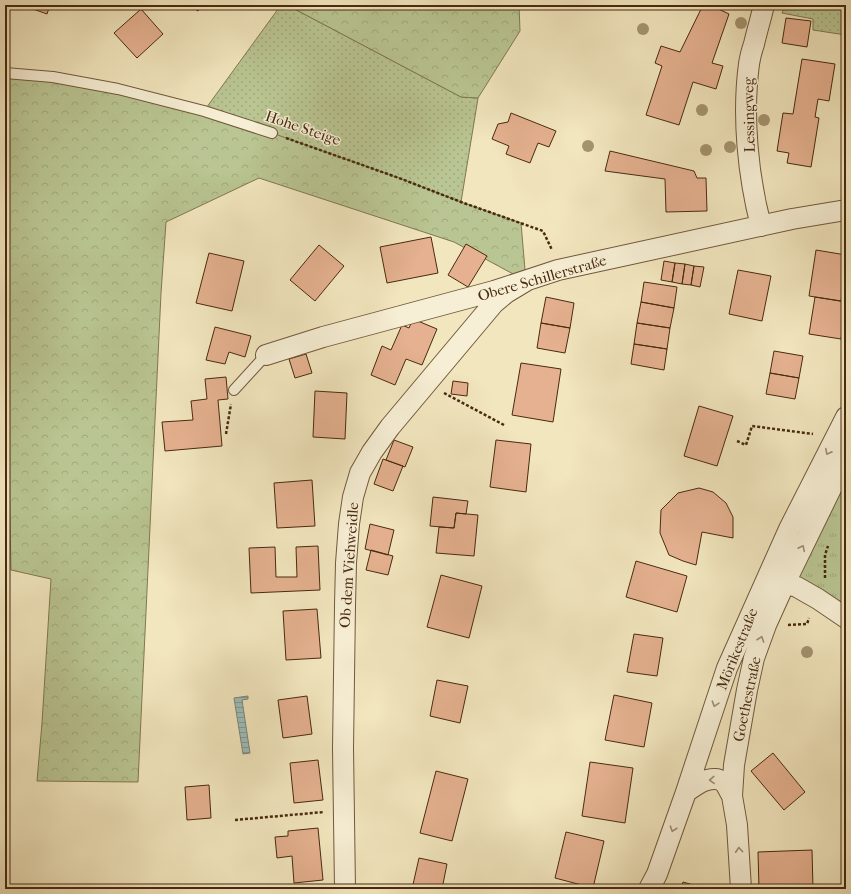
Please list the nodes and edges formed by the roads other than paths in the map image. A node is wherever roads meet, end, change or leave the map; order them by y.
1 (764, 5) edge
2 (5, 73) edge
3 (272, 133) road end
4 (846, 210) edge
5 (761, 226) junction
6 (526, 281) junction
7 (266, 355) joint
8 (234, 390) road end
9 (846, 417) edge
10 (846, 458) edge
11 (776, 580) junction
12 (846, 618) edge
13 (686, 792) junction
14 (732, 796) junction
15 (345, 889) edge
16 (650, 889) edge
17 (741, 889) edge

1 - 5 street, Lessingweg
2 - 3 lane, Hohe Steige
4 - 5 street, Obere Schillerstraße
5 - 6 street, Obere Schillerstraße
6 - 7 street, Obere Schillerstraße
6 - 15 street, Ob dem Viehweidle
7 - 8 lane
9 -> 11 street, Mörikestraße
11 -> 10 street, Mörikestraße
11 - 12 street
11 -> 13 street, Mörikestraße
14 -> 11 street, Goethestraße
14 -> 13 street, Goethestraße
13 -> 16 street, Mörikestraße
17 -> 14 street, Goethestraße

